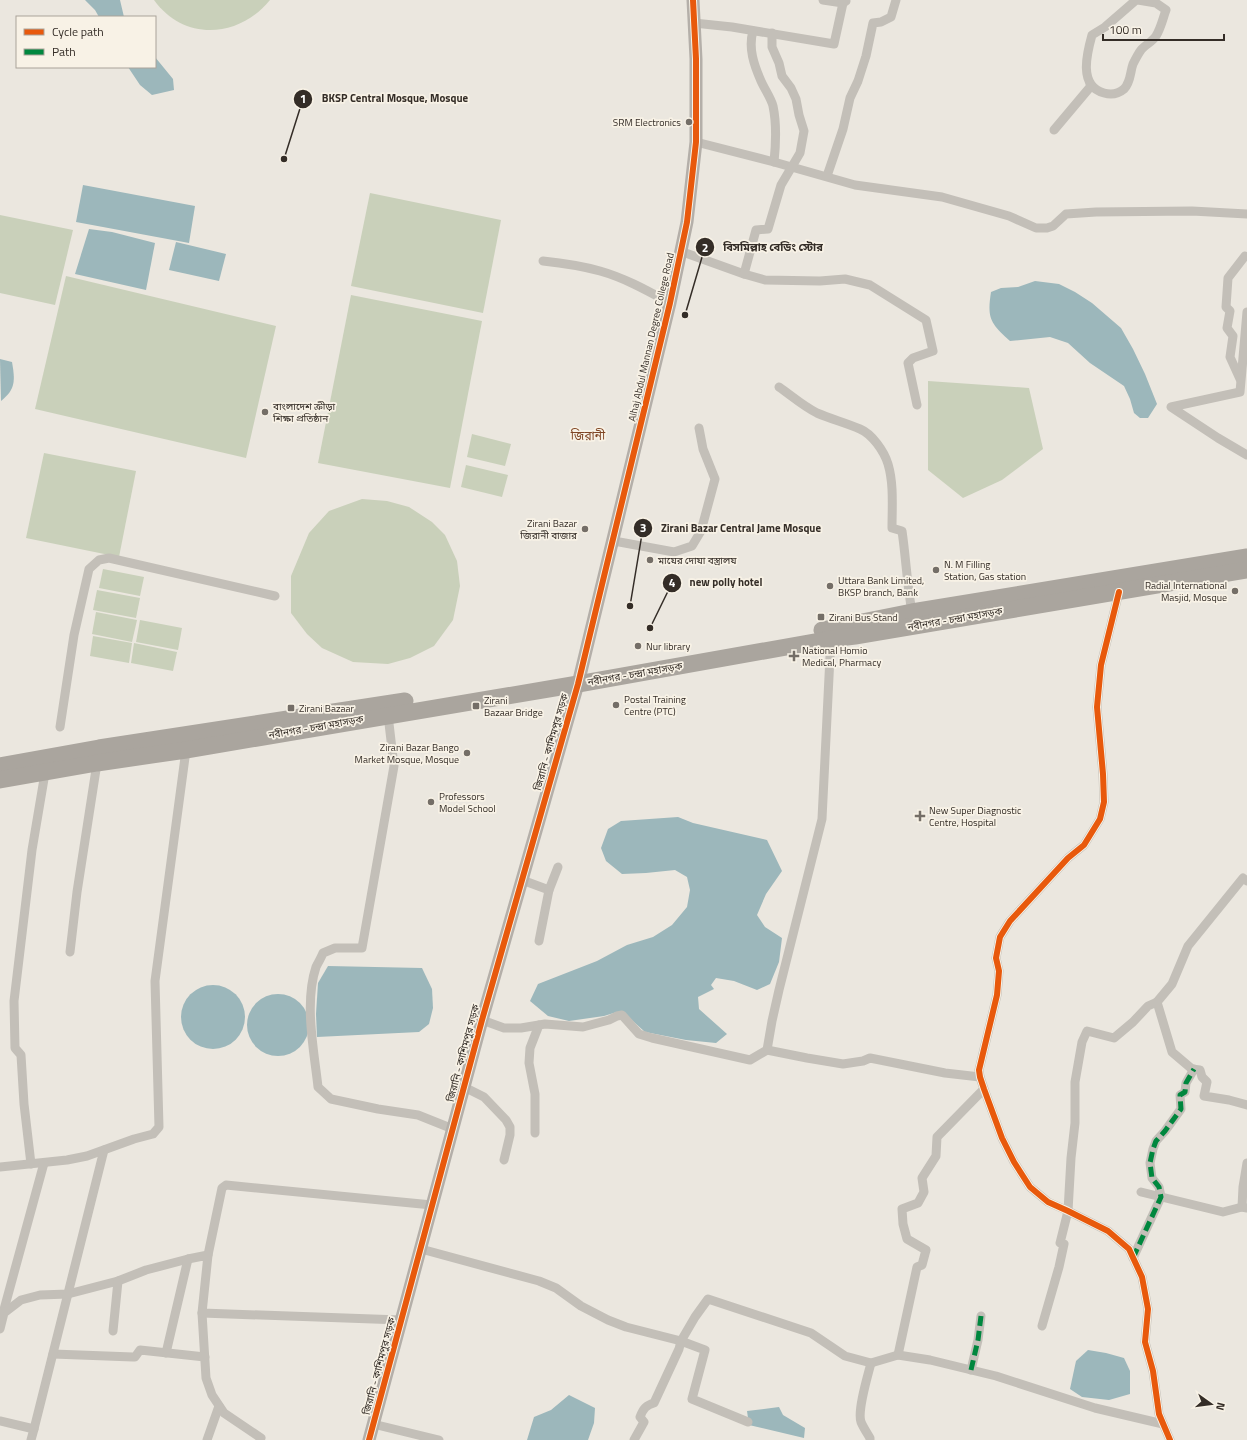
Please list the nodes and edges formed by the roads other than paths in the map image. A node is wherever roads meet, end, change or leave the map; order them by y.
1 (693, 0) edge
2 (823, 0) edge
3 (896, 0) edge
4 (1137, 0) edge
5 (845, 2) edge
6 (694, 23) junction
7 (753, 31) junction
8 (772, 33) junction
9 (1090, 84) junction
10 (1054, 130) dead end
11 (696, 142) junction
12 (774, 162) junction
13 (791, 166) junction
14 (827, 176) junction
15 (1247, 214) edge
16 (680, 251) junction
17 (1246, 254) edge
18 (543, 261) dead end
19 (744, 274) junction
20 (670, 303) junction
21 (1247, 312) edge
22 (1241, 380) junction
23 (779, 387) dead end
24 (917, 405) dead end
25 (699, 428) dead end
26 (1247, 455) edge
27 (614, 541) junction
28 (1247, 557) edge
29 (1247, 570) edge
30 (1119, 592) junction
31 (275, 596) dead end
32 (912, 612) junction
33 (831, 634) junction
34 (580, 678) junction
35 (388, 715) junction
36 (60, 727) dead end
37 (186, 750) junction
38 (97, 763) junction
39 (0, 766) edge
40 (45, 773) junction
41 (0, 780) edge
42 (558, 867) dead end
43 (522, 880) junction
44 (1247, 881) edge
45 (549, 890) junction
46 (539, 940) dead end
47 (70, 952) dead end
48 (1157, 1002) junction
49 (482, 1020) junction
50 (539, 1025) junction
51 (767, 1050) junction
52 (1194, 1069) junction
53 (980, 1077) junction
54 (464, 1087) junction
55 (984, 1089) junction
56 (1247, 1105) edge
57 (453, 1128) junction
58 (535, 1133) dead end
59 (104, 1150) junction
60 (504, 1160) dead end
61 (44, 1163) junction
62 (1247, 1163) edge
63 (31, 1164) junction
64 (0, 1167) edge
65 (1141, 1192) dead end
66 (1161, 1197) junction
67 (432, 1205) junction
68 (1245, 1207) edge
69 (1068, 1211) junction
70 (421, 1249) junction
71 (208, 1255) junction
72 (1133, 1258) junction
73 (188, 1259) junction
74 (118, 1281) junction
75 (68, 1294) junction
76 (202, 1313) junction
77 (2, 1314) edge
78 (981, 1316) dead end
79 (401, 1320) junction
80 (1042, 1326) dead end
81 (0, 1329) edge
82 (113, 1331) dead end
83 (681, 1341) junction
84 (166, 1353) junction
85 (53, 1354) junction
86 (898, 1356) junction
87 (205, 1357) junction
88 (871, 1363) junction
89 (971, 1370) junction
90 (219, 1406) junction
91 (0, 1422) edge
92 (748, 1422) dead end
93 (373, 1424) junction
94 (1163, 1424) junction
95 (34, 1429) junction
96 (262, 1439) edge
97 (31, 1440) edge
98 (207, 1440) edge
99 (369, 1440) edge
100 (439, 1440) edge
101 (634, 1440) edge
102 (870, 1440) edge
103 (1170, 1440) edge

1 - 6 street, Alhaj Abdul Mannan Degree College Road
2 - 5 street
3 - 14 street
4 - 9 street
4 - 9 street
5 - 8 street
6 - 7 street
6 - 11 street, Alhaj Abdul Mannan Degree College Road
7 - 8 street
7 - 12 street
8 - 13 street
9 - 10 street
11 - 12 street
11 - 16 street, Alhaj Abdul Mannan Degree College Road
12 - 13 street
13 - 14 street
13 - 19 street
14 - 15 street
16 - 19 street
16 - 20 street, Alhaj Abdul Mannan Degree College Road
17 - 22 street
18 - 20 street
19 - 24 street
20 - 27 street, Alhaj Abdul Mannan Degree College Road
21 - 22 street
22 - 26 street
23 - 32 street
25 - 27 street
27 - 34 street, Alhaj Abdul Mannan Degree College Road
28 - 32 highway, নবীনগর - চন্দ্রা মহাসড়ক
29 - 30 highway, নবীনগর - চন্দ্রা মহাসড়ক
30 - 33 highway, নবীনগর - চন্দ্রা মহাসড়ক
30 - 53 street
31 - 36 street
32 - 33 highway, নবীনগর - চন্দ্রা মহাসড়ক
33 - 34 highway, নবীনগর - চন্দ্রা মহাসড়ক
33 - 51 street
34 - 35 highway, নবীনগর - চন্দ্রা মহাসড়ক
34 - 39 highway, নবীনগর - চন্দ্রা মহাসড়ক
34 - 43 street, জিরানি - কাশিমপুর সড়ক
35 - 37 highway, নবীনগর - চন্দ্রা মহাসড়ক
35 - 57 street
37 - 38 highway, নবীনগর - চন্দ্রা মহাসড়ক
37 - 59 street
38 - 40 highway, নবীনগর - চন্দ্রা মহাসড়ক
38 - 47 street
40 - 41 highway, নবীনগর - চন্দ্রা মহাসড়ক
40 - 63 street
42 - 45 street
43 - 45 street
43 - 49 street, জিরানি - কাশিমপুর সড়ক
44 - 48 street
45 - 46 street
48 - 52 street
48 - 69 street
49 - 50 street
49 - 54 street, জিরানি - কাশিমপুর সড়ক
50 - 51 street
50 - 58 street
51 - 53 street
52 - 56 street
52 - 66 street
53 - 55 street
54 - 57 street, জিরানি - কাশিমপুর সড়ক
54 - 60 street
55 - 69 street
55 - 86 street
57 - 67 street, জিরানি - কাশিমপুর সড়ক
59 - 61 street
59 - 75 street
61 - 63 street
61 - 77 street
62 - 68 street
63 - 64 street
65 - 66 street
66 - 68 street
66 - 72 street
67 - 70 street, জিরানি - কাশিমপুর সড়ক
67 - 71 street
69 - 72 street
69 - 80 street
70 - 79 street, জিরানি - কাশিমপুর সড়ক
70 - 83 street
71 - 73 street
71 - 76 street
72 - 94 street
73 - 74 street
73 - 84 street
74 - 75 street
74 - 82 street
75 - 77 street
75 - 85 street
76 - 79 street
76 - 87 street
77 - 81 street
78 - 89 street
79 - 93 street, জিরানি - কাশিমপুর সড়ক
83 - 88 street
83 - 92 street
83 - 101 street
84 - 85 street
84 - 87 street
85 - 95 street
86 - 88 street
86 - 89 street
87 - 90 street
88 - 102 street
89 - 94 street
90 - 96 street
90 - 98 street
91 - 95 street
93 - 99 street, জিরানি - কাশিমপুর সড়ক
93 - 100 street
94 - 103 street
95 - 97 street

